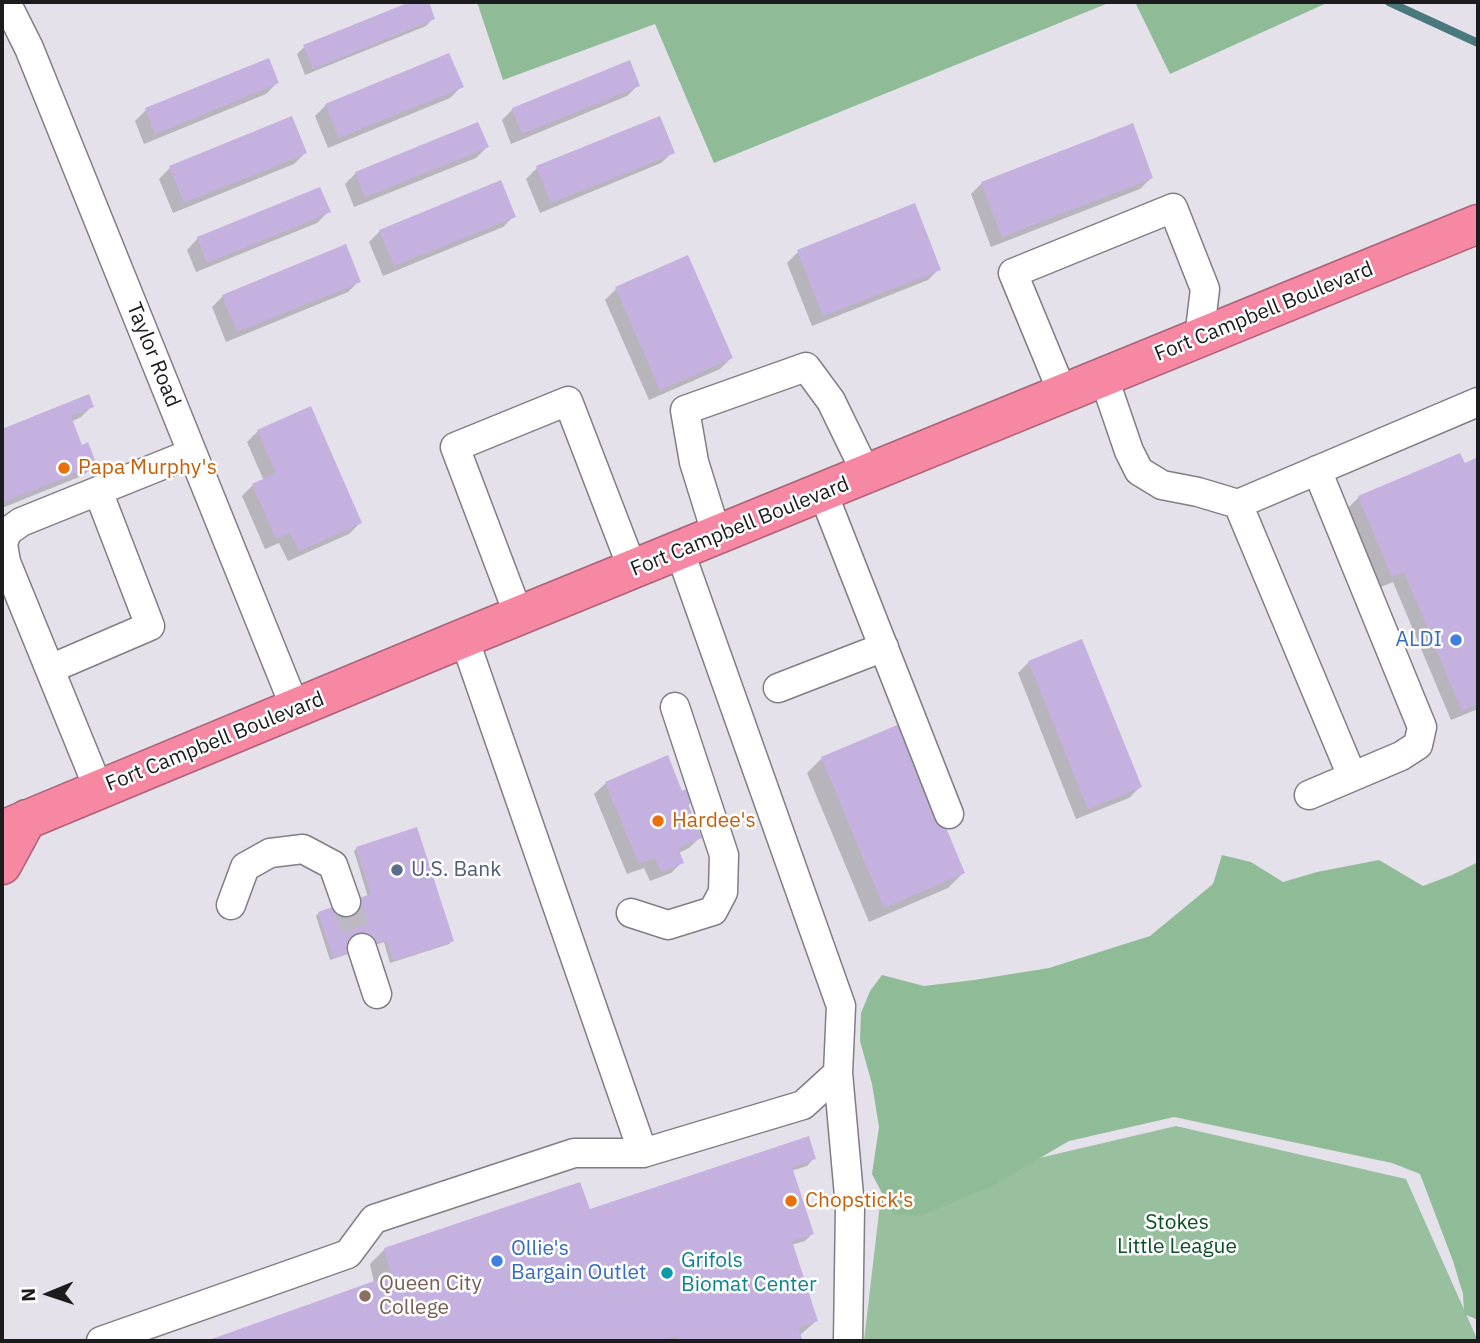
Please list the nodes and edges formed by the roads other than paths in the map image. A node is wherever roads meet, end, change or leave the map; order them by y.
1 (6, 2) edge
2 (1478, 224) edge
3 (1199, 338) junction
4 (1104, 378) junction
5 (1063, 394) junction
6 (1478, 402) edge
7 (192, 453) junction
8 (1317, 470) junction
9 (867, 475) junction
10 (98, 491) junction
11 (823, 493) junction
12 (1238, 504) junction
13 (717, 536) junction
14 (680, 552) junction
15 (633, 570) junction
16 (519, 616) junction
17 (464, 638) junction
18 (884, 647) junction
19 (50, 669) junction
20 (778, 688) dead end
21 (675, 707) dead end
22 (296, 710) junction
23 (1352, 776) junction
24 (99, 790) junction
25 (1309, 795) dead end
26 (949, 814) dead end
27 (14, 825) edge
28 (2, 864) edge
29 (346, 902) tunnel mouth
30 (231, 905) dead end
31 (631, 913) dead end
32 (362, 948) tunnel mouth
33 (377, 994) dead end
34 (838, 1073) junction
35 (643, 1153) junction
36 (101, 1341) edge
37 (848, 1341) edge

1 - 7 street, Taylor Road
2 - 3 highway, Fort Campbell Boulevard
3 - 4 highway, Fort Campbell Boulevard
3 - 5 street
4 - 5 highway, Fort Campbell Boulevard
4 - 12 street
5 - 9 highway, Fort Campbell Boulevard
6 - 8 street
7 - 10 street
7 - 22 street, Taylor Road
8 - 12 street
8 - 23 street
9 - 11 highway, Fort Campbell Boulevard
9 - 13 street
10 - 19 street
10 - 19 street
11 - 13 highway, Fort Campbell Boulevard
11 - 18 street
12 - 23 street
13 - 14 highway, Fort Campbell Boulevard
14 - 15 highway, Fort Campbell Boulevard
14 - 34 street
15 - 16 highway, Fort Campbell Boulevard
15 - 16 street
16 - 17 highway, Fort Campbell Boulevard
17 - 22 highway, Fort Campbell Boulevard
17 - 35 street
18 - 20 street
18 - 26 street
19 - 24 street
21 - 31 street
22 - 24 highway, Fort Campbell Boulevard
23 - 25 street
24 - 27 highway, Fort Campbell Boulevard
27 - 28 highway
29 - 30 street
32 - 33 street
34 - 35 street
34 - 37 street
35 - 36 street

